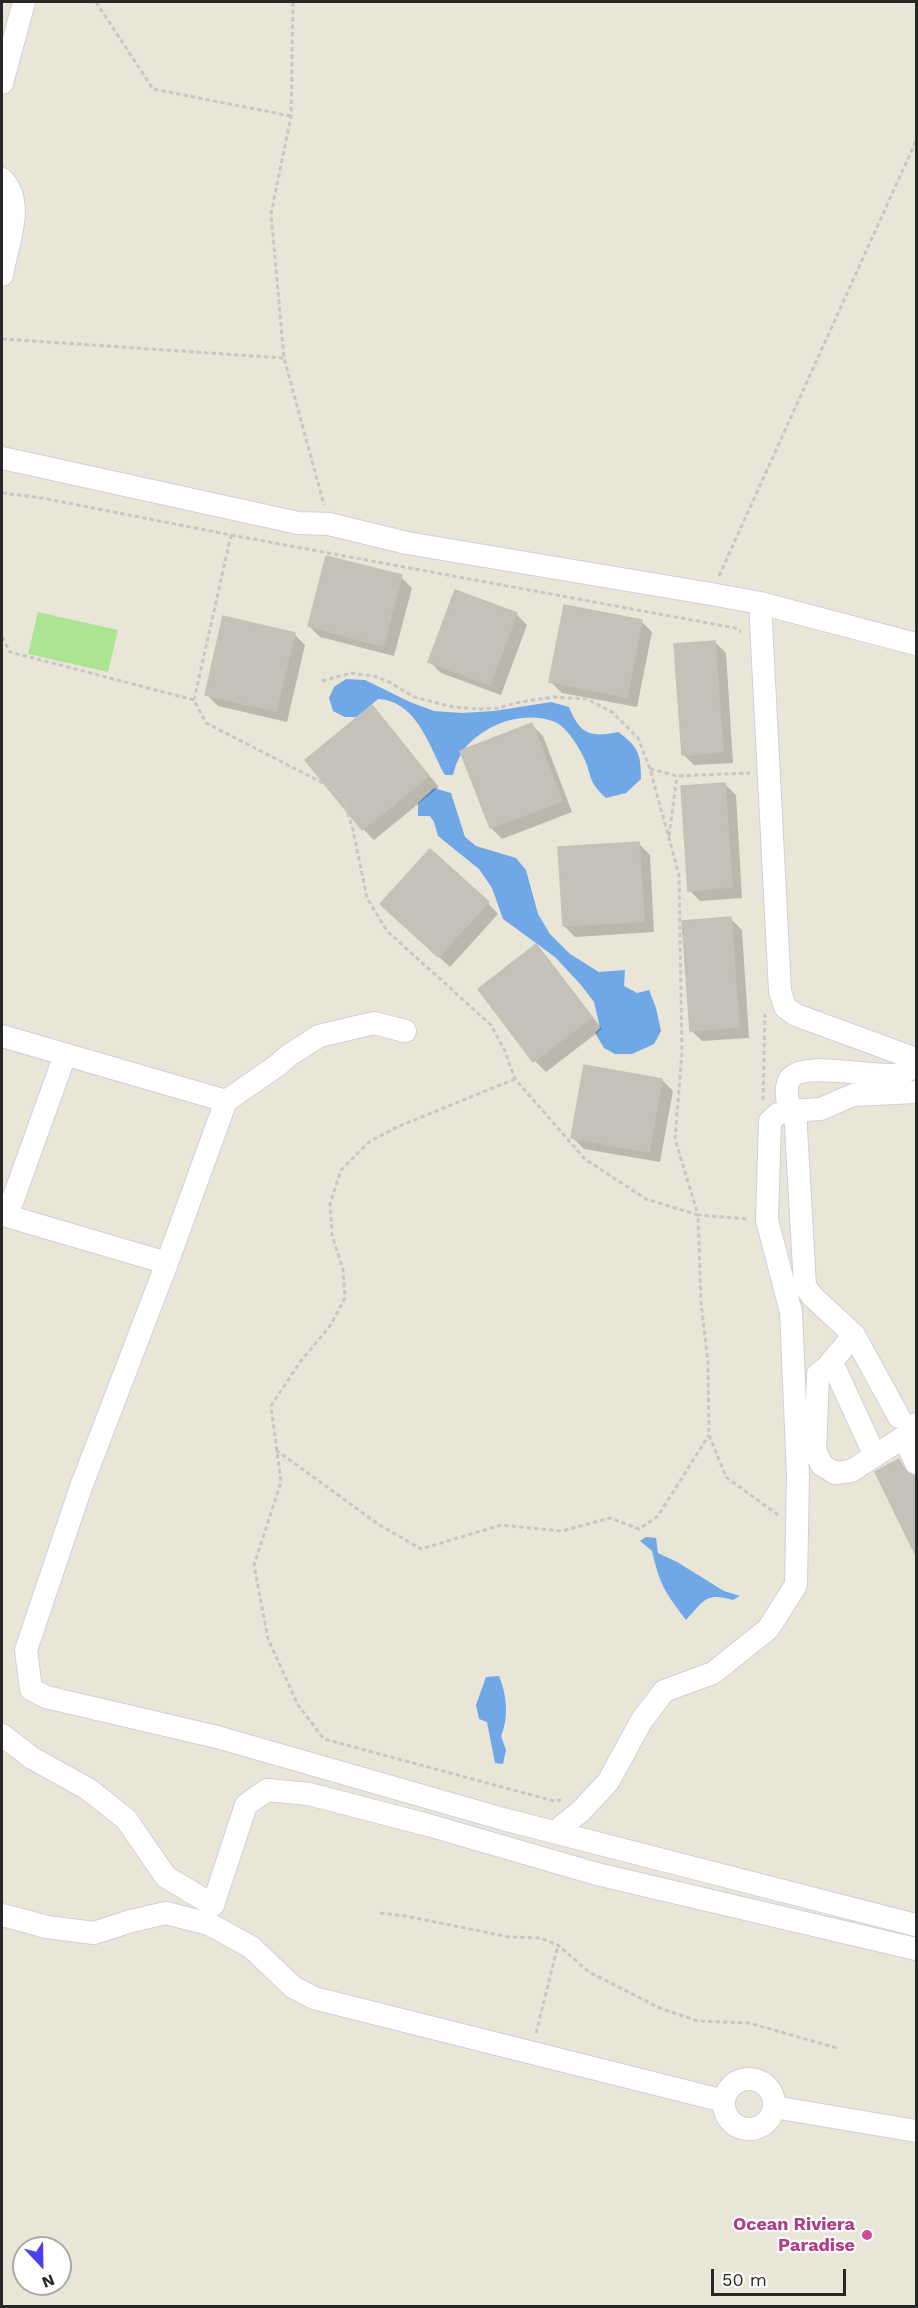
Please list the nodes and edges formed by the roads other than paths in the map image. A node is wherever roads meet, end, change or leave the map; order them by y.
1 (24, 2) edge
2 (2, 83) edge
3 (2, 179) edge
4 (2, 274) edge
5 (2, 458) edge
6 (760, 603) junction
7 (916, 644) edge
8 (405, 1031) dead end
9 (2, 1036) edge
10 (65, 1055) junction
11 (916, 1059) edge
12 (916, 1065) edge
13 (822, 1070) junction
14 (916, 1092) edge
15 (226, 1101) junction
16 (820, 1109) junction
17 (792, 1111) junction
18 (4, 1215) edge
19 (167, 1263) junction
20 (855, 1335) junction
21 (826, 1368) junction
22 (906, 1426) edge
23 (875, 1456) junction
24 (916, 1463) edge
25 (2, 1735) edge
26 (555, 1832) junction
27 (2, 1915) edge
28 (211, 1915) junction
29 (916, 1926) edge
30 (916, 1949) edge
31 (724, 2101) junction
32 (774, 2107) junction
33 (916, 2132) edge

1 - 2 street
3 - 4 street
5 - 6 street
6 - 7 street
6 - 11 street
8 - 15 street
9 - 10 street
10 - 15 street
10 - 18 street
12 - 13 street
13 - 16 street
13 - 17 street
14 - 16 street
15 - 19 street
16 - 17 street
17 - 20 street
17 - 26 street
18 - 19 street
19 - 26 street
20 - 21 street
20 - 22 street
21 - 23 street
21 - 23 street
22 - 23 street
22 - 24 street
25 - 28 street
26 - 29 street
27 - 28 street
28 - 30 street
28 - 31 street
31 - 32 street
31 - 32 street
32 - 33 street

